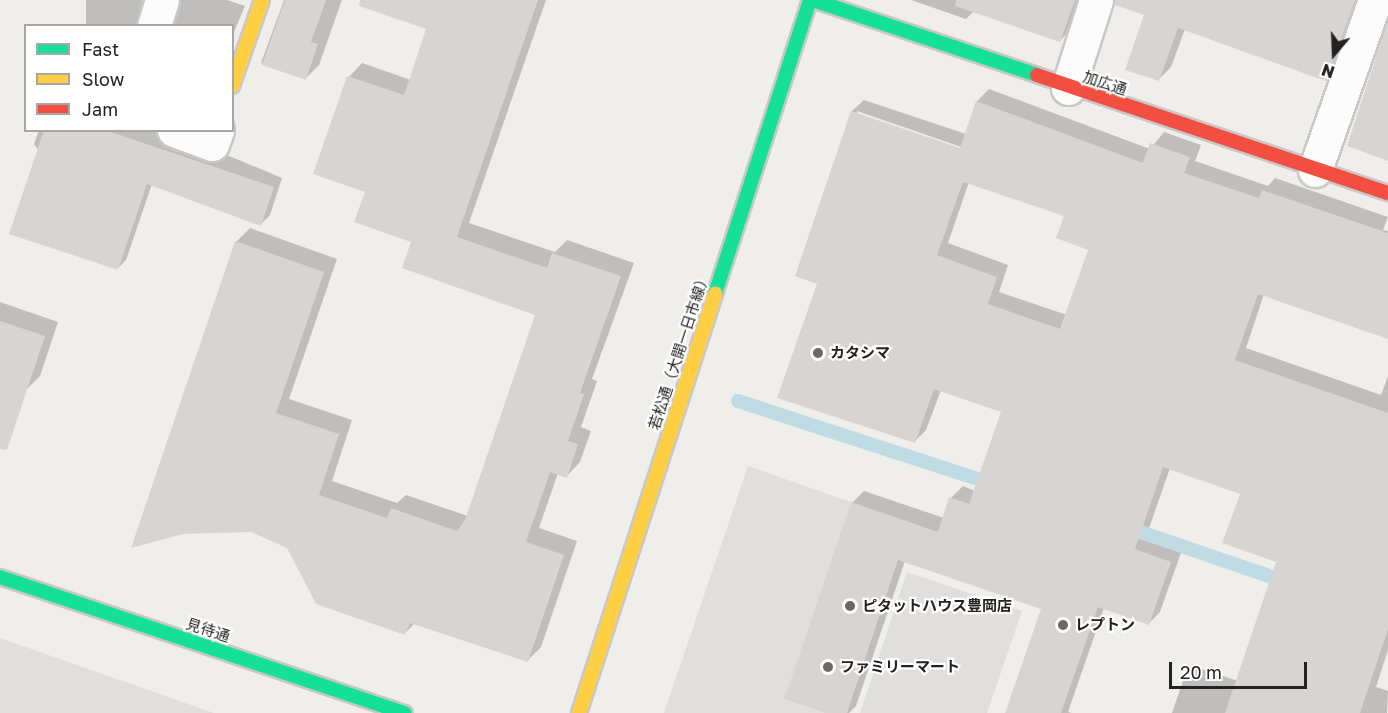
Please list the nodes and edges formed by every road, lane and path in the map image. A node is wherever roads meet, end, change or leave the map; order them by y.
1 (162, 0) edge
2 (262, 0) edge
3 (811, 0) edge
4 (1096, 0) edge
5 (1375, 0) edge
6 (155, 24) edge
7 (234, 80) edge
8 (1068, 88) junction
9 (179, 132) edge
10 (216, 132) edge
11 (1315, 170) junction
12 (1388, 193) edge
13 (0, 577) edge
14 (405, 713) edge
15 (579, 713) edge

1 - 6 street
2 - 7 street
3 - 8 street, 加広通
3 - 15 street, 若松通（大開一日市線）
4 - 8 street
5 - 11 street
8 - 11 street, 加広通
9 - 10 street
11 - 12 street, 加広通
13 - 14 street, 見待通

